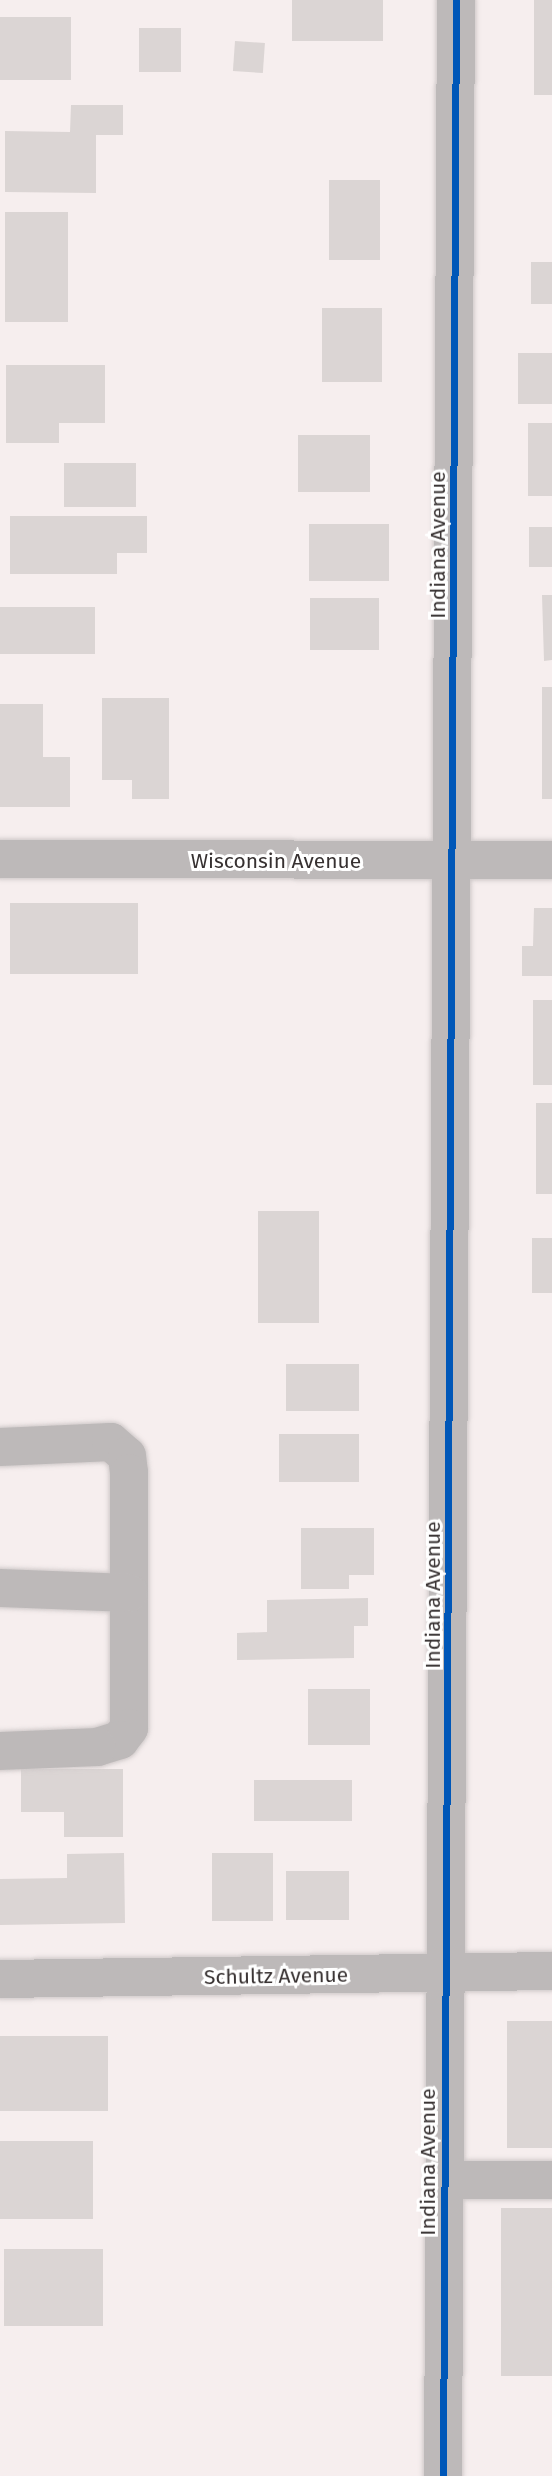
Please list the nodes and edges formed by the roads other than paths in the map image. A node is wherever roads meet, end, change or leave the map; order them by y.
1 (456, 0) edge
2 (0, 859) edge
3 (552, 860) edge
4 (455, 862) junction
5 (0, 1447) edge
6 (0, 1588) edge
7 (129, 1593) junction
8 (0, 1751) edge
9 (552, 1971) edge
10 (447, 1974) junction
11 (0, 1979) edge
12 (445, 2180) junction
13 (552, 2180) edge
14 (443, 2476) edge

1 - 4 street, Indiana Avenue
2 - 4 street, Wisconsin Avenue
3 - 4 street, Wisconsin Avenue
4 - 10 street, Indiana Avenue
5 - 7 street
6 - 7 street
7 - 8 street
9 - 10 street, Schultz Avenue
10 - 11 street, Schultz Avenue
10 - 12 street, Indiana Avenue
12 - 13 street
12 - 14 street, Indiana Avenue

